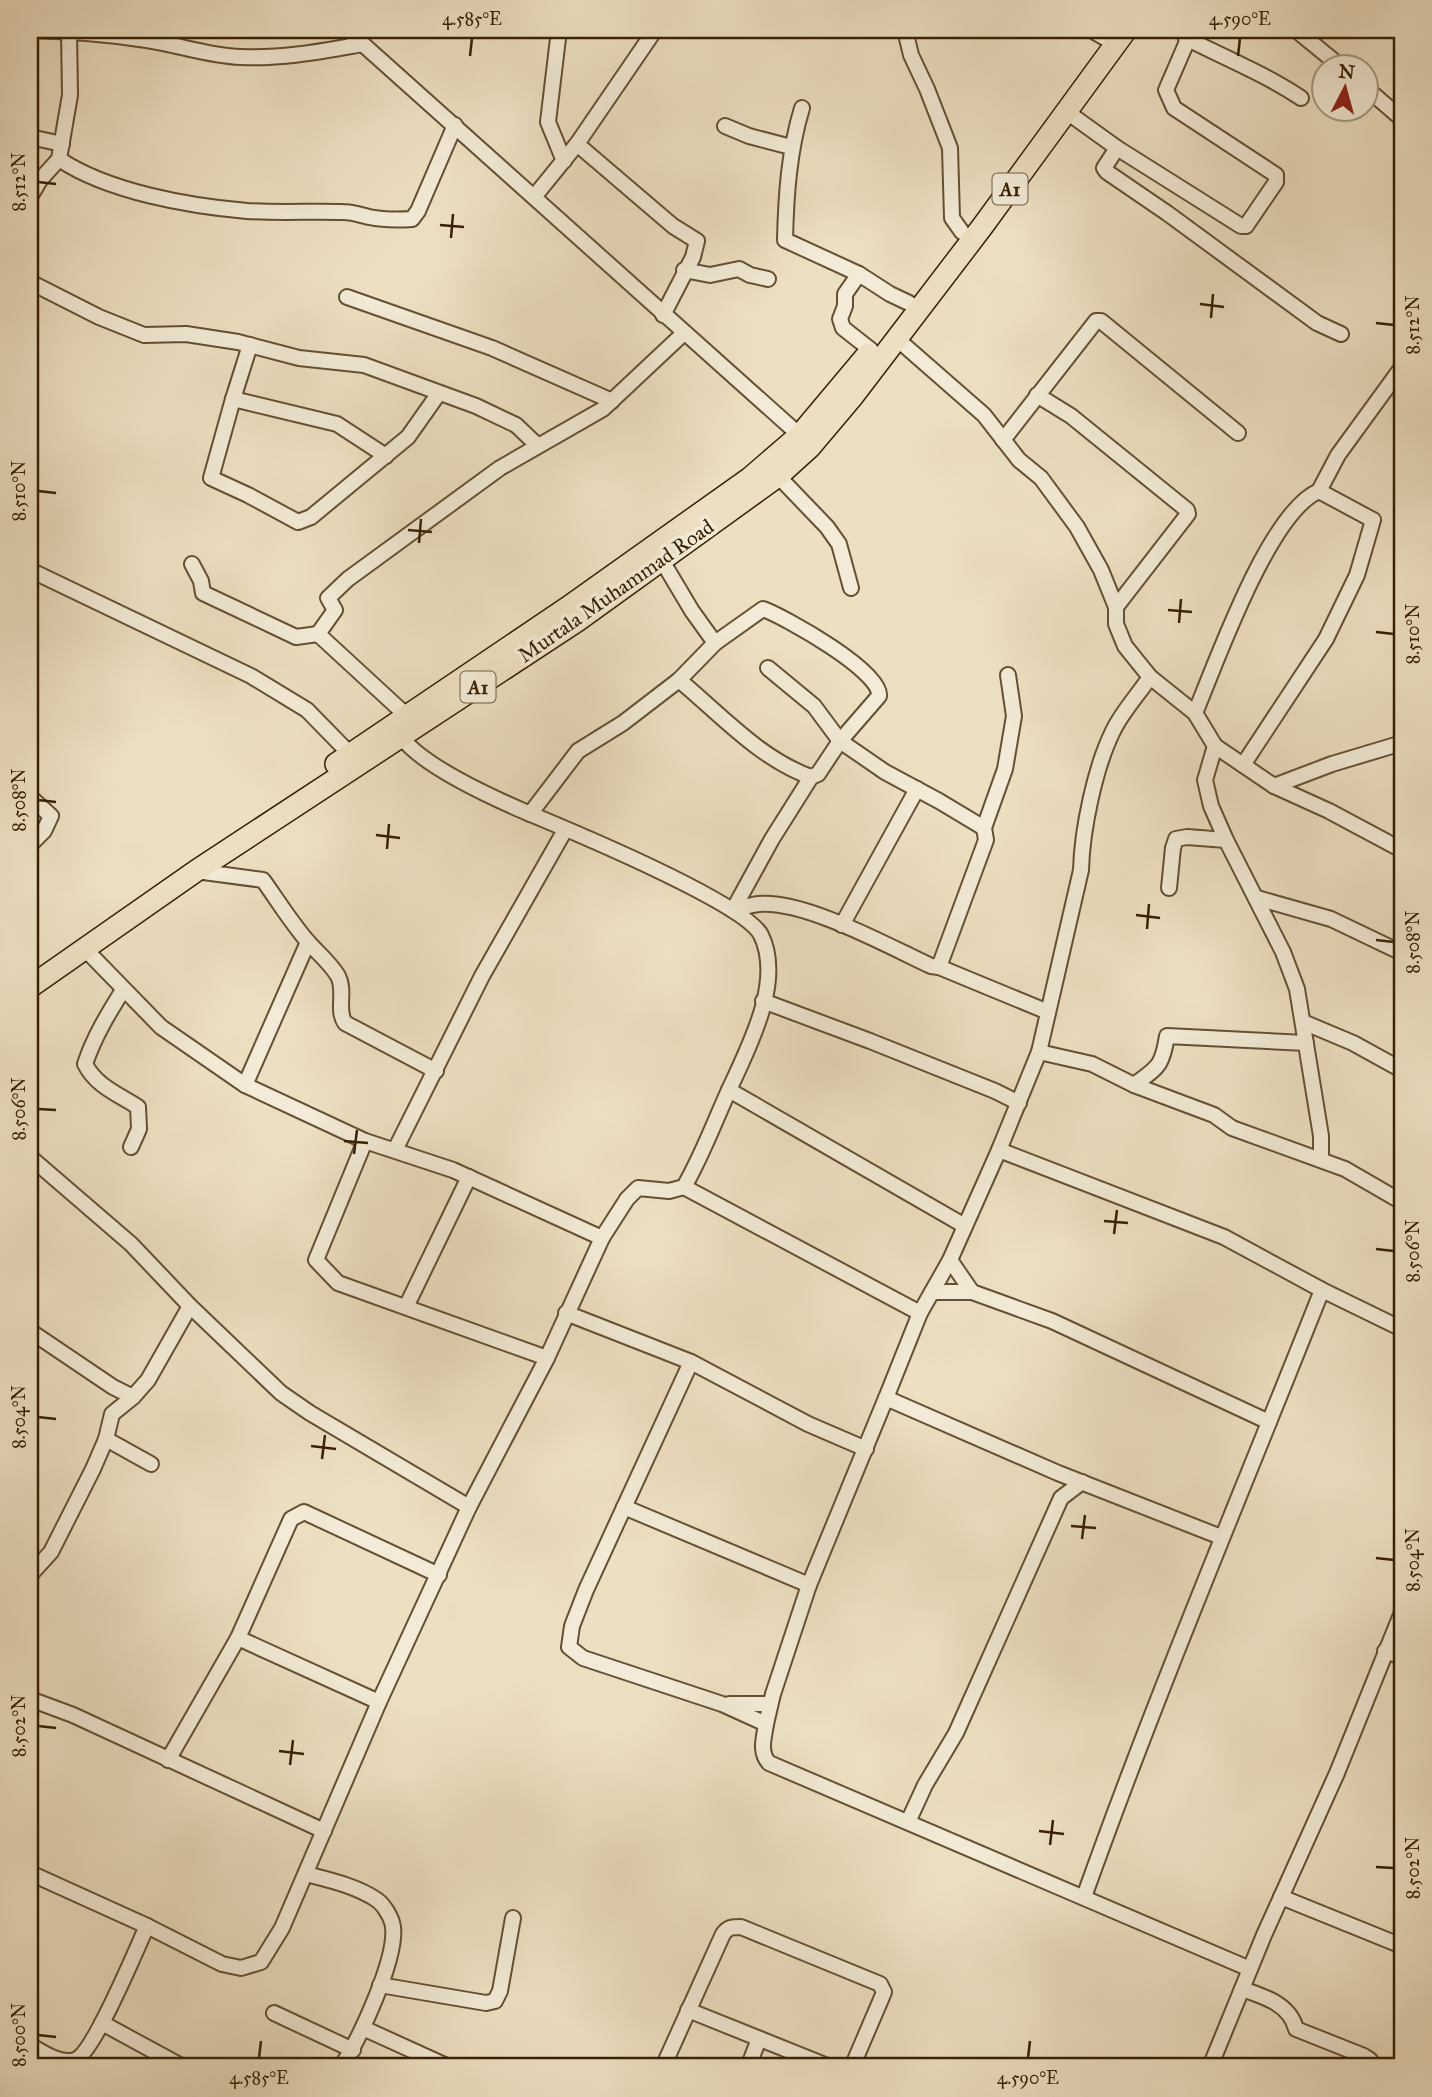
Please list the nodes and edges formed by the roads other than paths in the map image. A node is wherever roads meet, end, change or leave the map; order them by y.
1 (30, 30) edge
2 (347, 30) edge
3 (559, 30) edge
4 (655, 30) edge
5 (905, 30) edge
6 (1126, 30) edge
7 (1296, 30) edge
8 (69, 32) junction
9 (1102, 33) edge
10 (1189, 34) edge
11 (363, 44) junction
12 (1323, 52) edge
13 (1301, 98) dead end
14 (1380, 100) edge
15 (802, 108) dead end
16 (1067, 112) junction
17 (1402, 119) edge
18 (455, 125) junction
19 (725, 126) dead end
20 (30, 137) edge
21 (62, 144) junction
22 (577, 144) junction
23 (791, 148) junction
24 (1117, 148) junction
25 (59, 159) junction
26 (564, 161) junction
27 (30, 197) edge
28 (534, 197) junction
29 (962, 232) junction
30 (684, 270) junction
31 (859, 274) junction
32 (768, 279) dead end
33 (30, 282) edge
34 (347, 297) dead end
35 (909, 303) junction
36 (663, 315) junction
37 (684, 333) junction
38 (1340, 334) dead end
39 (885, 342) junction
40 (250, 345) junction
41 (1402, 367) edge
42 (439, 393) junction
43 (1037, 394) junction
44 (233, 399) junction
45 (612, 401) junction
46 (1238, 433) dead end
47 (1003, 440) junction
48 (805, 441) junction
49 (537, 445) junction
50 (386, 456) junction
51 (778, 476) junction
52 (1319, 491) junction
53 (661, 559) junction
54 (192, 564) dead end
55 (30, 570) edge
56 (850, 588) dead end
57 (1116, 607) junction
58 (572, 614) junction
59 (318, 634) junction
60 (715, 643) junction
61 (768, 668) dead end
62 (1008, 675) dead end
63 (1150, 677) junction
64 (679, 680) junction
65 (471, 682) junction
66 (1195, 713) junction
67 (407, 716) junction
68 (402, 738) junction
69 (840, 741) junction
70 (1402, 743) edge
71 (1215, 746) junction
72 (350, 754) junction
73 (1242, 765) junction
74 (811, 777) junction
75 (1274, 786) junction
76 (917, 789) junction
77 (30, 797) edge
78 (530, 814) junction
79 (984, 828) junction
80 (565, 830) junction
81 (1226, 840) junction
82 (30, 845) edge
83 (1402, 850) edge
84 (196, 871) junction
85 (1169, 888) dead end
86 (1257, 898) junction
87 (733, 910) junction
88 (116, 919) junction
89 (842, 925) junction
90 (308, 942) junction
91 (85, 950) junction
92 (1402, 953) edge
93 (939, 967) junction
94 (30, 971) edge
95 (30, 987) edge
96 (124, 990) junction
97 (763, 1001) junction
98 (1048, 1012) junction
99 (1303, 1022) junction
100 (1306, 1043) junction
101 (1040, 1052) junction
102 (1402, 1070) edge
103 (436, 1071) junction
104 (1134, 1084) junction
105 (245, 1085) junction
106 (729, 1090) junction
107 (1019, 1103) junction
108 (365, 1140) junction
109 (131, 1147) dead end
110 (395, 1150) junction
111 (999, 1150) junction
112 (30, 1157) edge
113 (1321, 1160) junction
114 (469, 1177) junction
115 (684, 1187) junction
116 (1402, 1202) edge
117 (965, 1226) junction
118 (603, 1238) junction
119 (950, 1260) junction
120 (1322, 1290) junction
121 (972, 1292) junction
122 (932, 1293) junction
123 (191, 1306) junction
124 (406, 1307) junction
125 (566, 1313) junction
126 (920, 1313) junction
127 (1402, 1329) edge
128 (30, 1331) edge
129 (547, 1358) junction
130 (691, 1362) junction
131 (113, 1387) junction
132 (133, 1397) junction
133 (887, 1398) junction
134 (112, 1414) junction
135 (1269, 1422) junction
136 (106, 1439) junction
137 (866, 1449) junction
138 (151, 1464) dead end
139 (1058, 1473) junction
140 (1082, 1482) junction
141 (1061, 1498) junction
142 (470, 1507) junction
143 (624, 1507) junction
144 (1222, 1537) junction
145 (439, 1575) junction
146 (30, 1576) edge
147 (809, 1585) junction
148 (1402, 1612) edge
149 (238, 1639) junction
150 (1385, 1651) junction
151 (1402, 1657) edge
152 (30, 1699) edge
153 (379, 1702) junction
154 (722, 1703) junction
155 (770, 1704) junction
156 (766, 1724) junction
157 (168, 1760) junction
158 (908, 1822) junction
159 (324, 1831) junction
160 (30, 1873) edge
161 (306, 1874) junction
162 (1084, 1897) junction
163 (1281, 1897) junction
164 (513, 1918) dead end
165 (147, 1926) junction
166 (1402, 1946) edge
167 (1250, 1969) junction
168 (380, 1985) junction
169 (1242, 1989) junction
170 (688, 2010) junction
171 (274, 2013) dead end
172 (102, 2023) junction
173 (363, 2028) junction
174 (759, 2039) junction
175 (30, 2045) edge
176 (352, 2050) junction
177 (183, 2067) edge
178 (341, 2067) edge
179 (449, 2067) edge
180 (663, 2067) edge
181 (748, 2067) edge
182 (830, 2067) edge
183 (852, 2067) edge
184 (1210, 2067) edge
185 (1372, 2067) edge

1 - 8 street
2 - 11 street
3 - 26 street
4 - 22 street
5 - 29 street
6 - 16 highway, A1
7 - 12 street
8 - 11 street
8 - 21 street
9 - 29 highway, A1
10 - 13 street
10 - 24 street
11 - 18 street
14 - 17 street
15 - 23 street
16 - 24 street
16 - 39 highway, A1
18 - 25 street
18 - 28 street
19 - 23 street
20 - 21 street
21 - 25 street
22 - 26 street
22 - 30 street
23 - 31 street
24 - 38 street
25 - 27 street
26 - 28 street
28 - 36 street
29 - 35 highway, A1
30 - 32 street
30 - 36 street
31 - 35 street
31 - 39 street
33 - 40 street
34 - 45 street
35 - 39 highway, A1
36 - 37 street
37 - 45 street
37 - 48 street
39 - 47 street
39 - 48 highway, Murtala Muhammad Road / A1
40 - 42 street
40 - 44 street
41 - 52 street
42 - 49 street
42 - 50 street
43 - 46 street
43 - 47 street
43 - 57 street
44 - 50 street
44 - 50 street
45 - 49 street
47 - 57 street
48 - 51 highway, Murtala Muhammad Road / A1
48 - 58 highway, Murtala Muhammad Road / A1
49 - 59 street
51 - 53 highway, Murtala Muhammad Road / A1
51 - 56 street
52 - 66 street
52 - 73 street
53 - 58 highway, Murtala Muhammad Road / A1
53 - 60 street
54 - 59 street
55 - 72 street
57 - 63 street
58 - 65 highway, Murtala Muhammad Road / A1
59 - 67 street
60 - 64 street
60 - 69 street
61 - 69 street
62 - 79 street
63 - 66 street
63 - 98 street
64 - 74 street
64 - 78 street
65 - 67 highway, Murtala Muhammad Road / A1
65 - 68 highway, Murtala Muhammad Road / A1
66 - 71 street
67 - 72 highway, Murtala Muhammad Road / A1
68 - 78 street
68 - 84 highway, Murtala Muhammad Road / A1
69 - 74 street
69 - 76 street
70 - 75 street
71 - 73 street
71 - 81 street
72 - 88 highway, Murtala Muhammad Road / A1
73 - 75 street
74 - 87 street
75 - 83 street
76 - 79 street
76 - 89 street
77 - 82 street
78 - 80 street
79 - 93 street
80 - 87 street
80 - 103 street
81 - 85 street
81 - 86 street
84 - 88 highway, Murtala Muhammad Road / A1
84 - 90 street
86 - 92 street
86 - 99 street
87 - 89 street
87 - 97 street
88 - 91 highway, Murtala Muhammad Road / A1
88 - 94 highway, Murtala Muhammad Road / A1
89 - 93 street
90 - 103 street
90 - 105 street
91 - 95 highway, Murtala Muhammad Road / A1
91 - 96 street
93 - 98 street
96 - 105 street
96 - 109 street
97 - 106 street
97 - 107 street
98 - 101 street
99 - 100 street
99 - 102 street
100 - 104 street
100 - 113 street
101 - 104 street
101 - 107 street
103 - 110 street
104 - 113 street
105 - 108 street
106 - 115 street
106 - 117 street
107 - 111 street
108 - 110 street
108 - 124 street
110 - 114 street
111 - 117 street
111 - 120 street
112 - 123 street
113 - 116 street
114 - 118 street
114 - 124 street
115 - 118 street
115 - 126 street
117 - 119 street
118 - 125 street
119 - 121 street
119 - 122 street
120 - 127 street
120 - 135 street
121 - 122 street
121 - 135 street
122 - 126 street
123 - 132 street
123 - 142 street
124 - 129 street
125 - 129 street
125 - 130 street
126 - 133 street
128 - 131 street
129 - 142 street
130 - 137 street
130 - 143 street
131 - 132 street
131 - 134 street
132 - 134 street
133 - 137 street
133 - 139 street
134 - 136 street
135 - 144 street
136 - 138 street
136 - 146 street
137 - 147 street
139 - 140 street
139 - 141 street
140 - 141 street
140 - 144 street
141 - 158 street
142 - 145 street
143 - 147 street
143 - 154 street
144 - 162 street
145 - 149 street
145 - 153 street
147 - 155 street
148 - 150 street
149 - 153 street
149 - 157 street
150 - 151 street
150 - 163 street
152 - 157 street
153 - 159 street
154 - 155 street
154 - 156 street
155 - 156 street
156 - 158 street
157 - 159 street
158 - 162 street
159 - 161 street
160 - 165 street
161 - 165 street
161 - 168 street
162 - 167 street
163 - 166 street
163 - 167 street
164 - 168 street
165 - 172 street
167 - 169 street
168 - 173 street
169 - 184 street
169 - 185 street
170 - 174 street
170 - 180 street
170 - 183 street
171 - 176 street
172 - 175 street
172 - 177 street
173 - 176 street
173 - 179 street
174 - 181 street
174 - 182 street
176 - 178 street

